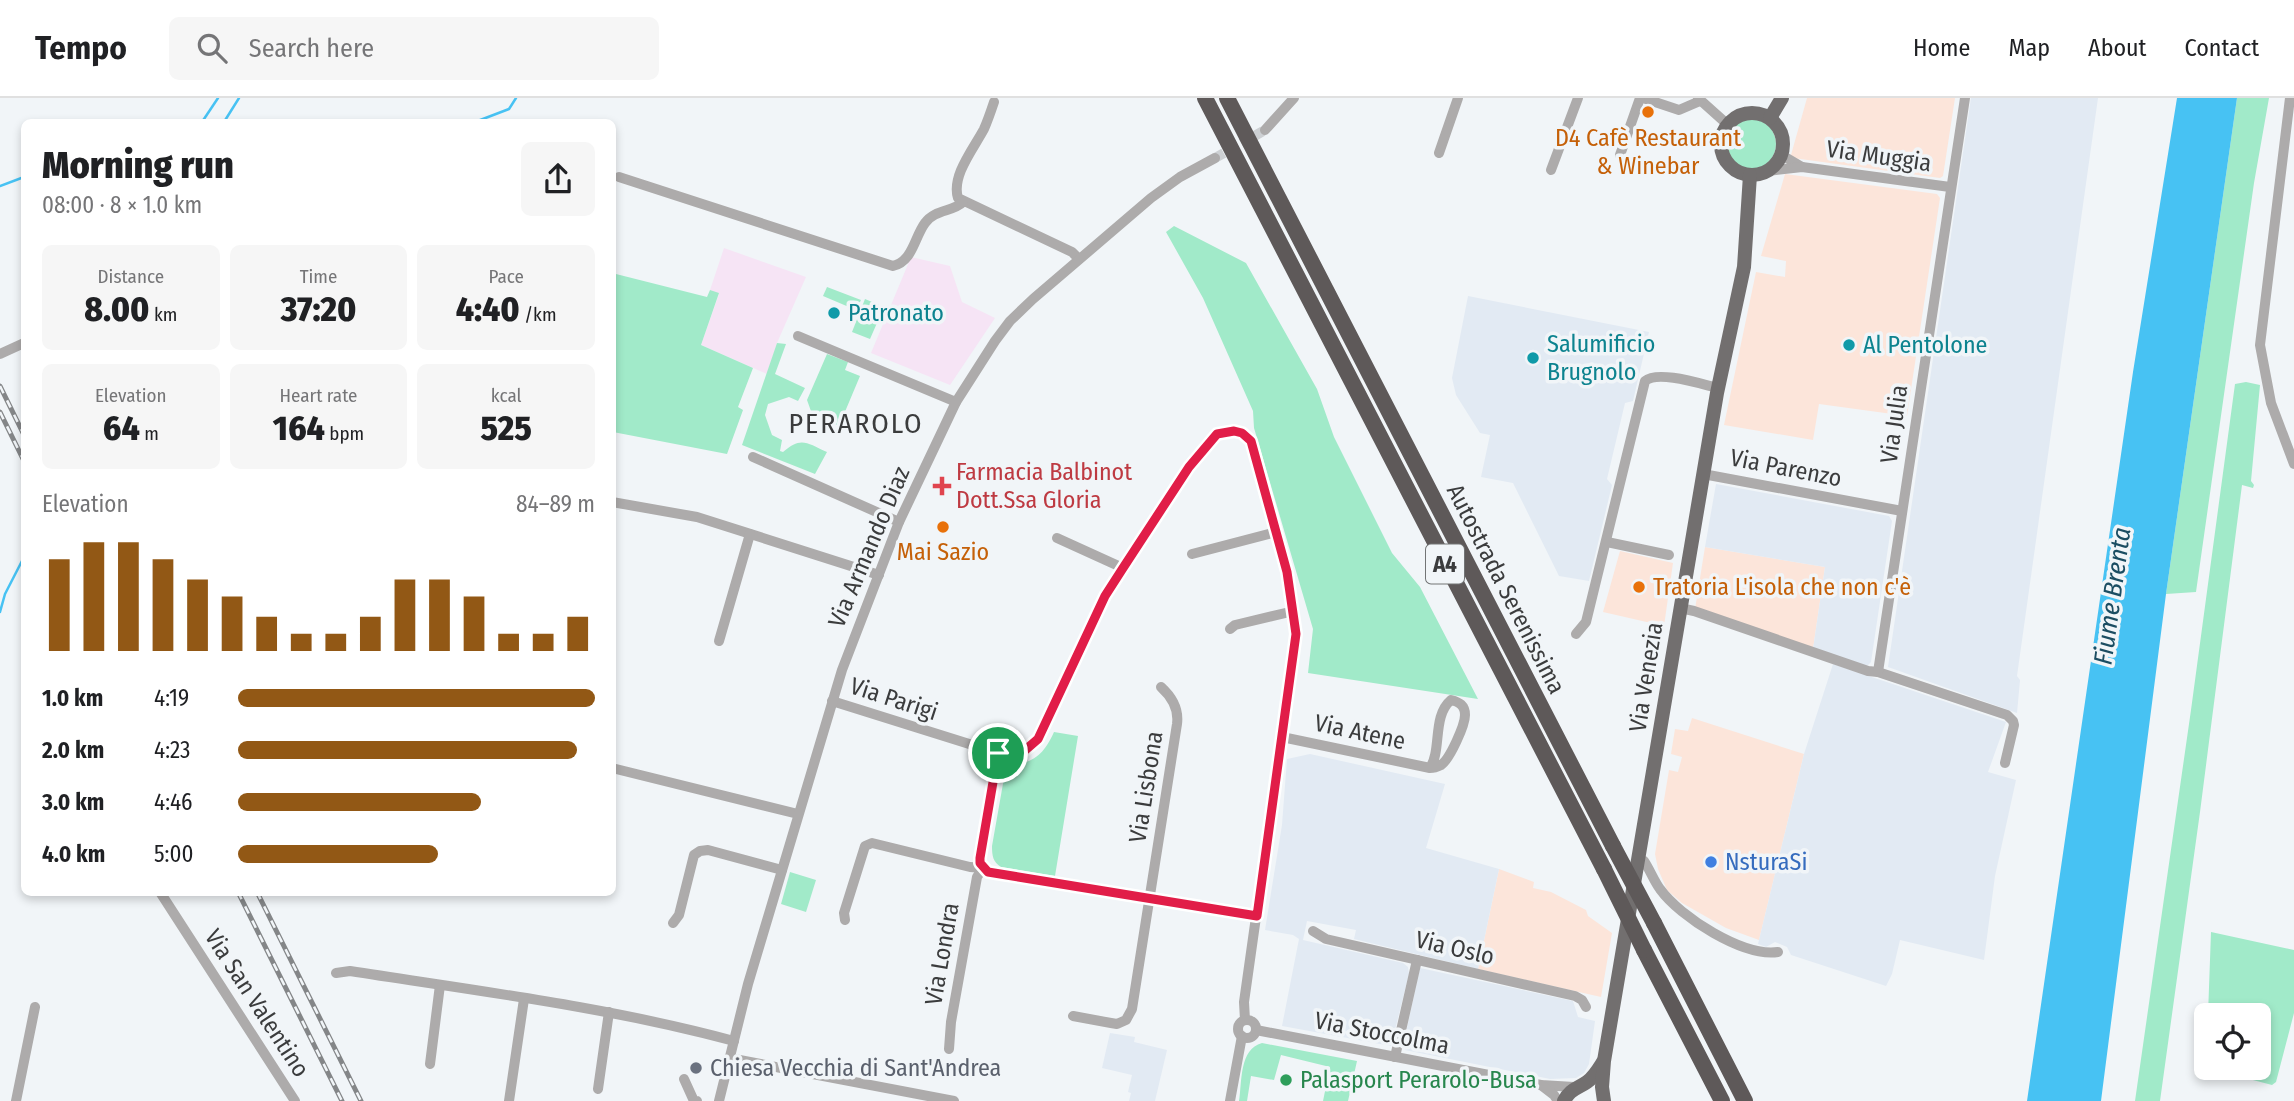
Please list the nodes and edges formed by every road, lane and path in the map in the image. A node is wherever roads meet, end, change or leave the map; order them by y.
1 (1205, 98) edge
2 (1227, 98) edge
3 (1294, 98) edge
4 (1458, 98) edge
5 (1578, 98) edge
6 (1642, 98) edge
7 (1782, 98) edge
8 (1965, 98) edge
9 (2290, 98) edge
10 (1699, 100) edge
11 (994, 102) dead end
12 (1770, 118) junction
13 (1727, 124) junction
14 (1265, 130) tunnel mouth
15 (1782, 152) junction
16 (1439, 153) dead end
17 (1620, 155) dead end
18 (1215, 158) tunnel mouth
19 (1802, 167) junction
20 (1551, 170) dead end
21 (1768, 171) junction
22 (1750, 175) junction
23 (619, 177) dead end
24 (1950, 187) junction
25 (963, 202) junction
26 (1079, 259) junction
27 (798, 336) dead end
28 (21, 345) edge
29 (0, 354) edge
30 (1718, 388) junction
31 (956, 402) junction
32 (753, 457) dead end
33 (2294, 464) edge
34 (1703, 474) junction
35 (616, 503) edge
36 (1902, 511) junction
37 (900, 522) junction
38 (1276, 532) junction
39 (750, 534) junction
40 (1057, 538) dead end
41 (1607, 542) junction
42 (1192, 554) dead end
43 (1669, 555) dead end
44 (1123, 568) junction
45 (879, 575) junction
46 (1680, 608) junction
47 (1294, 611) junction
48 (1230, 629) dead end
49 (1576, 634) dead end
50 (719, 641) dead end
51 (1878, 672) junction
52 (1161, 687) dead end
53 (832, 701) junction
54 (1282, 737) junction
55 (998, 753) junction
56 (2005, 764) dead end
57 (1430, 768) junction
58 (616, 769) edge
59 (798, 814) junction
60 (1639, 860) junction
61 (983, 868) junction
62 (782, 870) junction
63 (163, 896) edge
64 (1149, 899) junction
65 (1257, 916) junction
66 (845, 920) dead end
67 (673, 923) dead end
68 (1313, 931) dead end
69 (1778, 952) dead end
70 (1417, 961) junction
71 (336, 974) dead end
72 (440, 985) junction
73 (524, 999) junction
74 (35, 1007) dead end
75 (1586, 1007) dead end
76 (609, 1012) junction
77 (1073, 1016) dead end
78 (1245, 1020) junction
79 (1256, 1030) junction
80 (1242, 1036) junction
81 (734, 1041) junction
82 (949, 1049) dead end
83 (1395, 1057) junction
84 (729, 1058) junction
85 (1604, 1061) junction
86 (430, 1064) dead end
87 (684, 1079) dead end
88 (1541, 1086) junction
89 (1579, 1086) junction
90 (598, 1089) dead end
91 (1604, 1100) edge
92 (16, 1101) edge
93 (295, 1101) edge
94 (509, 1101) edge
95 (695, 1101) edge
96 (719, 1101) edge
97 (954, 1101) edge
98 (1230, 1101) edge
99 (1558, 1101) edge
100 (1564, 1101) edge
101 (1722, 1101) edge
102 (1745, 1101) edge

1 - 101 highway, Autostrada Serenissima / A4, bridge
2 - 102 highway, Autostrada Serenissima / A4, bridge
3 - 14 street
4 - 16 street
5 - 20 street
6 - 10 street
6 - 17 street
7 - 12 main road
8 - 24 street, Via Julia
9 - 33 street
10 - 13 street
11 - 25 street
12 - 13 main road
12 - 15 main road
13 - 22 main road
15 - 19 street, Via Muggia
15 - 21 main road
18 - 26 street, Via Armando Diaz
19 - 21 street, Via Muggia
19 - 24 street, Via Muggia
21 - 22 main road
22 - 30 main road, Via Venezia
23 - 25 street
24 - 36 street, Via Julia
25 - 26 street
26 - 31 street, Via Armando Diaz
27 - 31 street
28 - 29 street
30 - 34 main road, Via Venezia
30 - 41 street
31 - 37 street, Via Armando Diaz
32 - 37 street
34 - 36 street, Via Parenzo
34 - 46 main road, Via Venezia
35 - 39 street
36 - 51 street, Via Julia
37 - 45 street, Via Armando Diaz
38 - 42 street
38 - 44 street, Via Atene
38 - 47 street, Via Atene
39 - 45 street
39 - 50 street
40 - 44 street
41 - 43 street
41 - 49 street
44 - 55 street
45 - 53 street, Via Armando Diaz
46 - 51 street
46 - 60 main road, Via Venezia
47 - 48 street
47 - 54 street, Via Atene
51 - 56 street
52 - 64 street, Via Lisbona
53 - 55 street, Via Parigi
53 - 59 street, Via Armando Diaz
54 - 57 street, Via Atene
54 - 65 street, Via Atene
55 - 61 street, Via Londra
57 - 57 street, Via Atene
58 - 59 street
59 - 62 street, Via Armando Diaz
60 - 69 street
60 - 85 main road, Via Venezia
61 - 64 street
61 - 66 street
61 - 82 street, Via Londra
62 - 67 street
62 - 81 street, Via Armando Diaz
63 - 93 street, Via San Valentino
64 - 65 street
64 - 77 street, Via Lisbona
65 - 78 street, Via Atene
68 - 70 street, Via Oslo
70 - 75 street, Via Oslo
70 - 83 street
71 - 72 street
72 - 73 street
72 - 86 street
73 - 76 street
73 - 94 street
74 - 92 street
76 - 81 street
76 - 90 street
78 - 79 street
78 - 80 street, Via Atene
79 - 80 street
79 - 83 street, Via Stoccolma
80 - 98 street, Via Atene
81 - 84 street, Via Armando Diaz
83 - 88 street, Via Stoccolma
84 - 96 street, Via Armando Diaz
84 - 97 street
85 - 89 main road
85 - 91 main road, Via Venezia
87 - 95 street
88 - 89 street, Via Stoccolma
88 - 99 street
89 - 91 main road
89 - 100 main road

